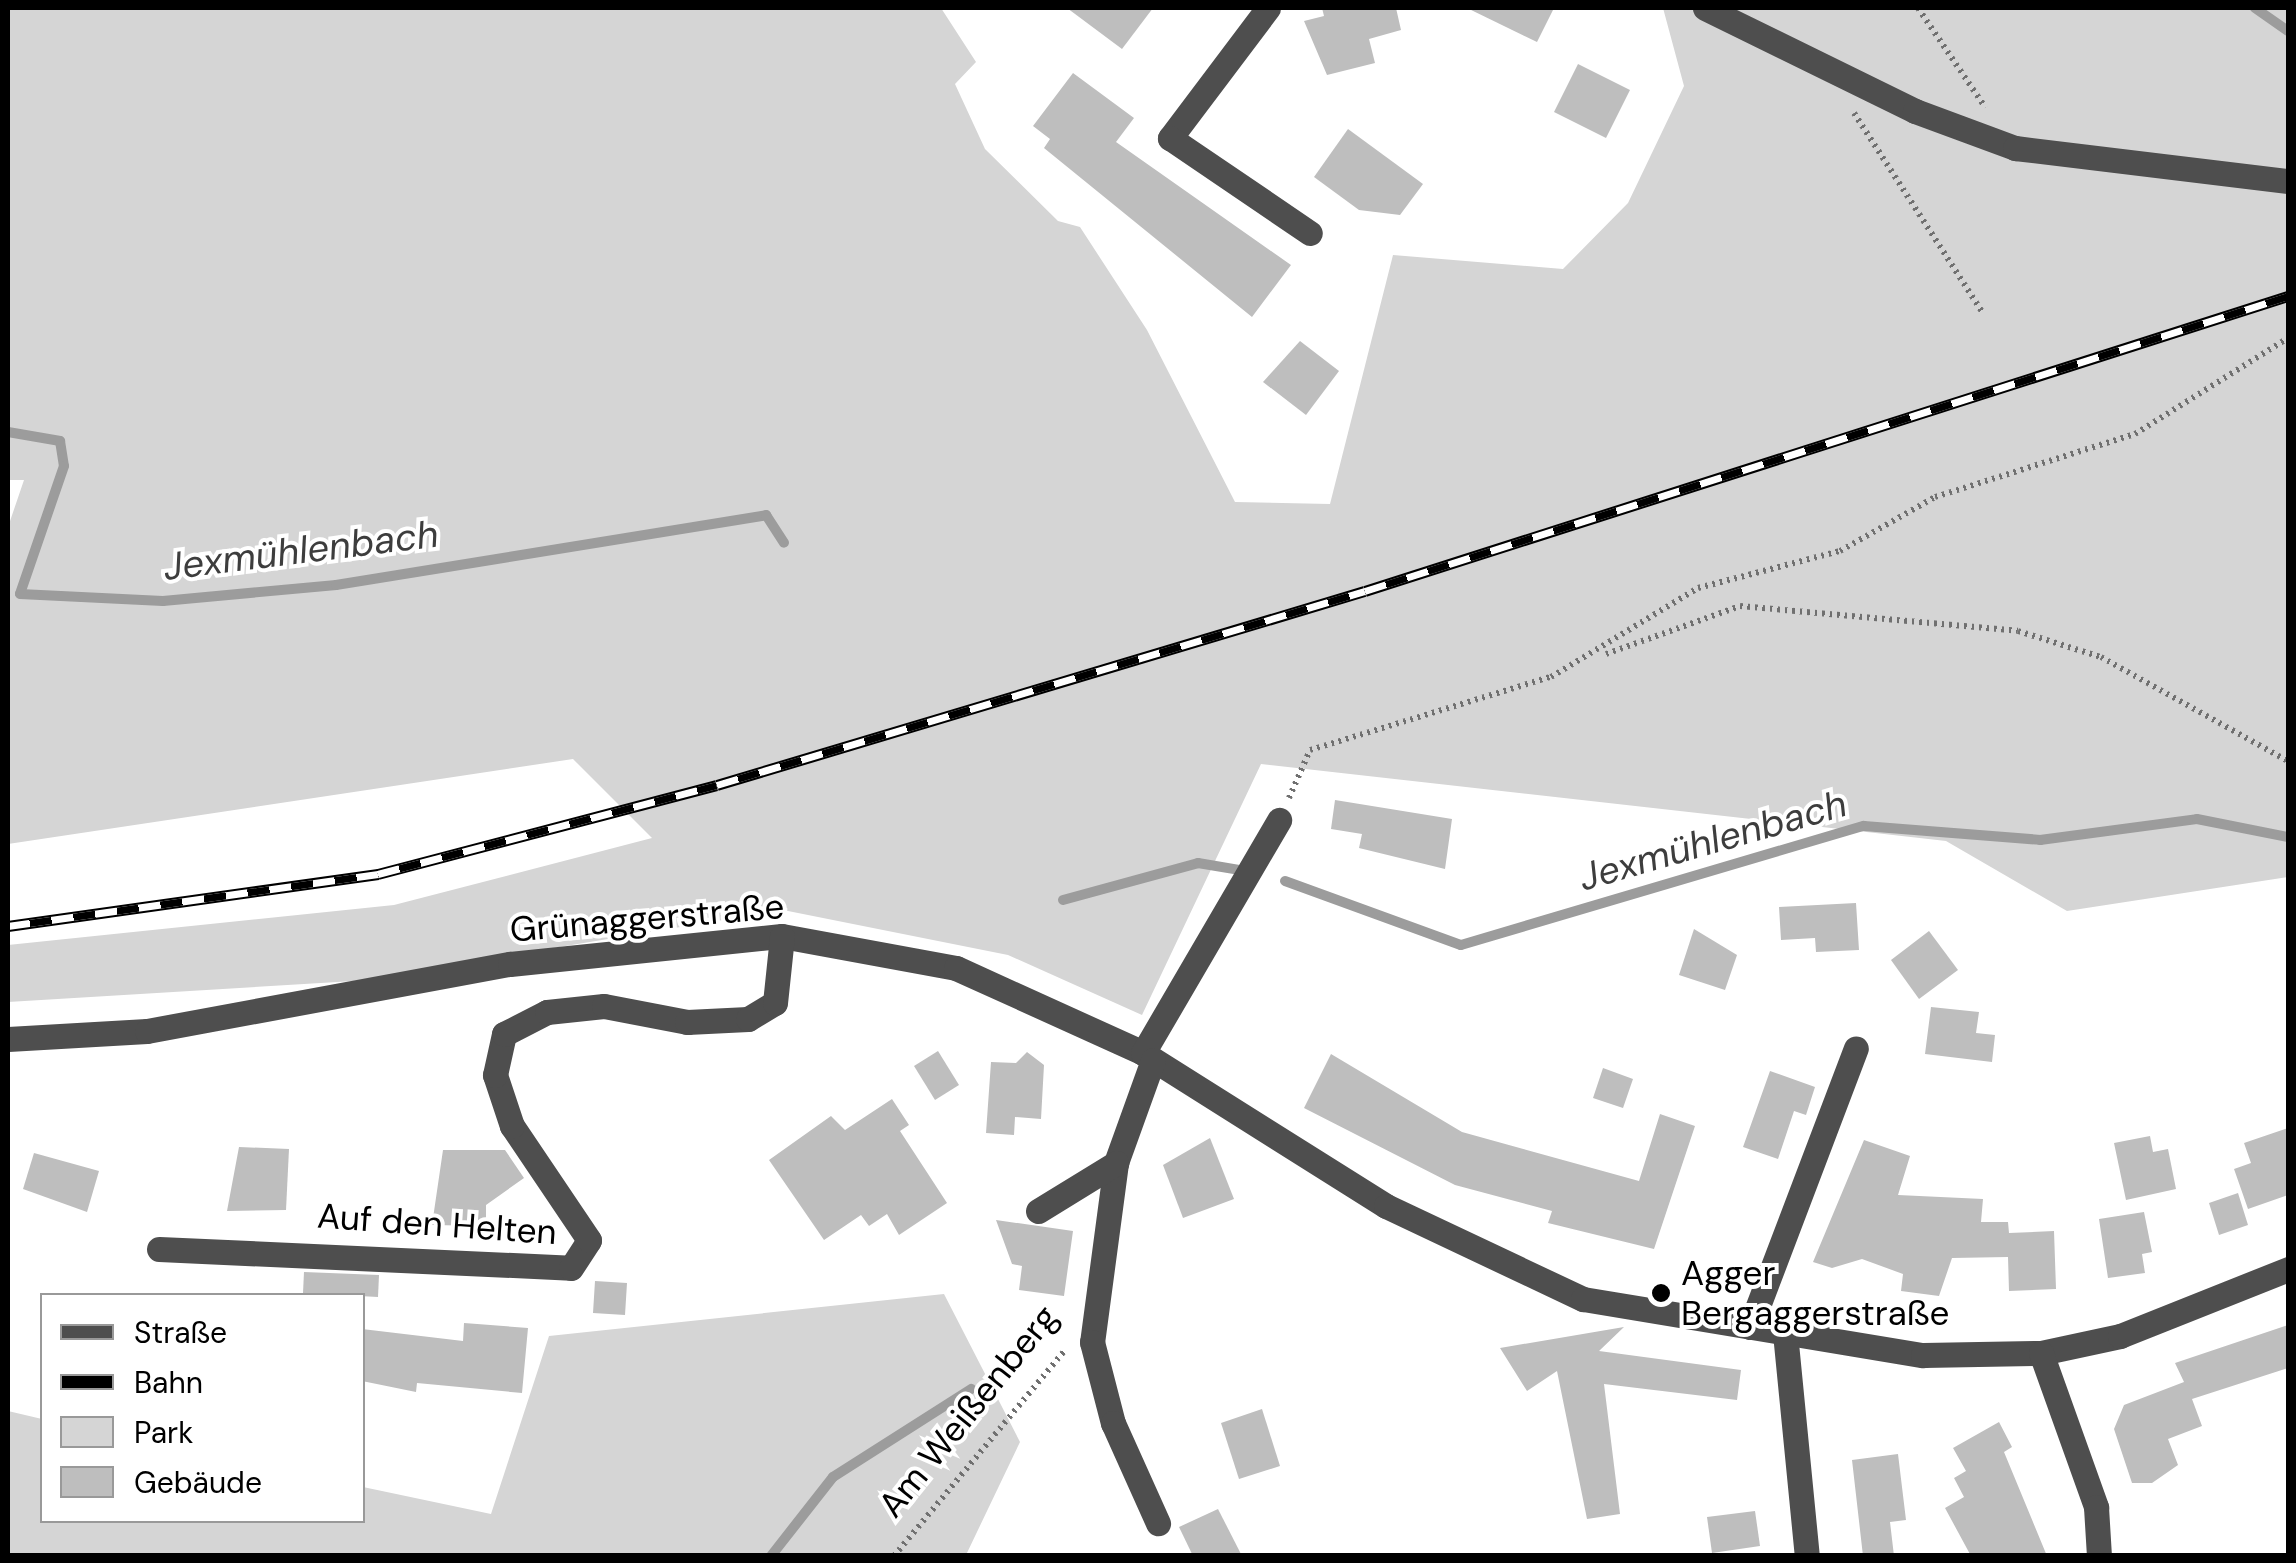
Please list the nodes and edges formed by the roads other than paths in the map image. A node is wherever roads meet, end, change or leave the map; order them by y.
1 (1268, 8) edge
2 (1705, 8) edge
3 (2288, 181) edge
4 (1310, 233) dead end
5 (1279, 820) road end
6 (782, 936) junction
7 (8, 1039) edge
8 (1856, 1048) dead end
9 (1148, 1056) junction
10 (1116, 1164) junction
11 (1038, 1211) dead end
12 (158, 1249) dead end
13 (2288, 1269) edge
14 (1750, 1327) junction
15 (1786, 1333) junction
16 (2041, 1352) junction
17 (1158, 1523) dead end
18 (1806, 1556) edge
19 (2099, 1556) edge

1 - 4 street
2 - 3 street
5 - 9 street, Am Weißenberg
6 - 7 street, Grünaggerstraße
6 - 9 street, Grünaggerstraße
6 - 12 street, Auf den Helten
8 - 14 street
9 - 10 street, Am Weißenberg
9 - 14 street, Grünaggerstraße
10 - 11 street
10 - 17 street, Am Weißenberg
13 - 16 street, Grünaggerstraße
14 - 15 street, Grünaggerstraße
15 - 16 street, Grünaggerstraße
15 - 18 street
16 - 19 street

